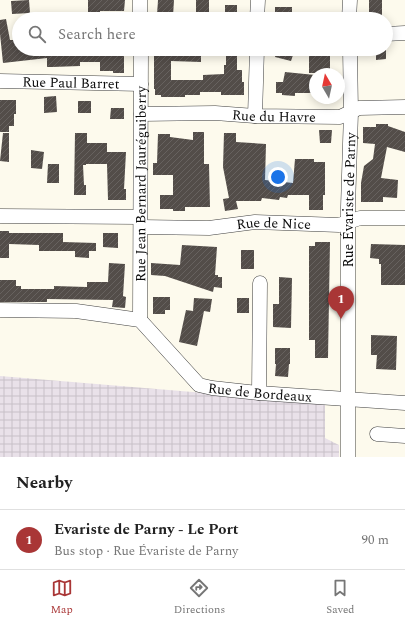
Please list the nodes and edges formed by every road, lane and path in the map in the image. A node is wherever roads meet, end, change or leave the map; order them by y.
1 (140, 0) edge
2 (258, 0) edge
3 (350, 0) edge
4 (140, 12) edge
5 (257, 12) edge
6 (349, 12) edge
7 (405, 33) edge
8 (393, 34) edge
9 (140, 56) edge
10 (256, 56) edge
11 (350, 56) edge
12 (0, 81) edge
13 (141, 84) junction
14 (405, 107) edge
15 (351, 112) junction
16 (141, 114) junction
17 (255, 116) junction
18 (0, 216) edge
19 (405, 218) edge
20 (348, 221) junction
21 (141, 222) junction
22 (260, 283) dead end
23 (0, 310) edge
24 (140, 320) junction
25 (259, 393) junction
26 (348, 398) junction
27 (405, 403) edge
28 (377, 434) dead end
29 (405, 436) edge
30 (348, 457) edge

1 - 4 street
2 - 5 street
3 - 6 street
7 - 8 street
9 - 13 street, Rue Jean Bernard Jauréguiberry
10 - 17 street
11 - 15 street, Rue Évariste de Parny
12 - 13 street, Rue Paul Barret
13 - 16 street, Rue Jean Bernard Jauréguiberry
14 - 15 street, Rue du Havre
15 - 17 street, Rue du Havre
15 - 20 street, Rue Évariste de Parny
16 - 17 street, Rue du Havre
16 - 21 street, Rue Jean Bernard Jauréguiberry
18 - 21 street, Rue de Nice
19 - 20 street, Rue de Nice
20 - 21 street, Rue de Nice
20 - 26 street, Rue Évariste de Parny
21 - 24 street, Rue Jean Bernard Jauréguiberry
22 - 25 street
23 - 24 street
24 - 25 street, Rue de Bordeaux
25 - 26 street, Rue de Bordeaux
26 - 27 street, Rue de Bordeaux
26 - 30 street, Rue Évariste de Parny
28 - 29 street

